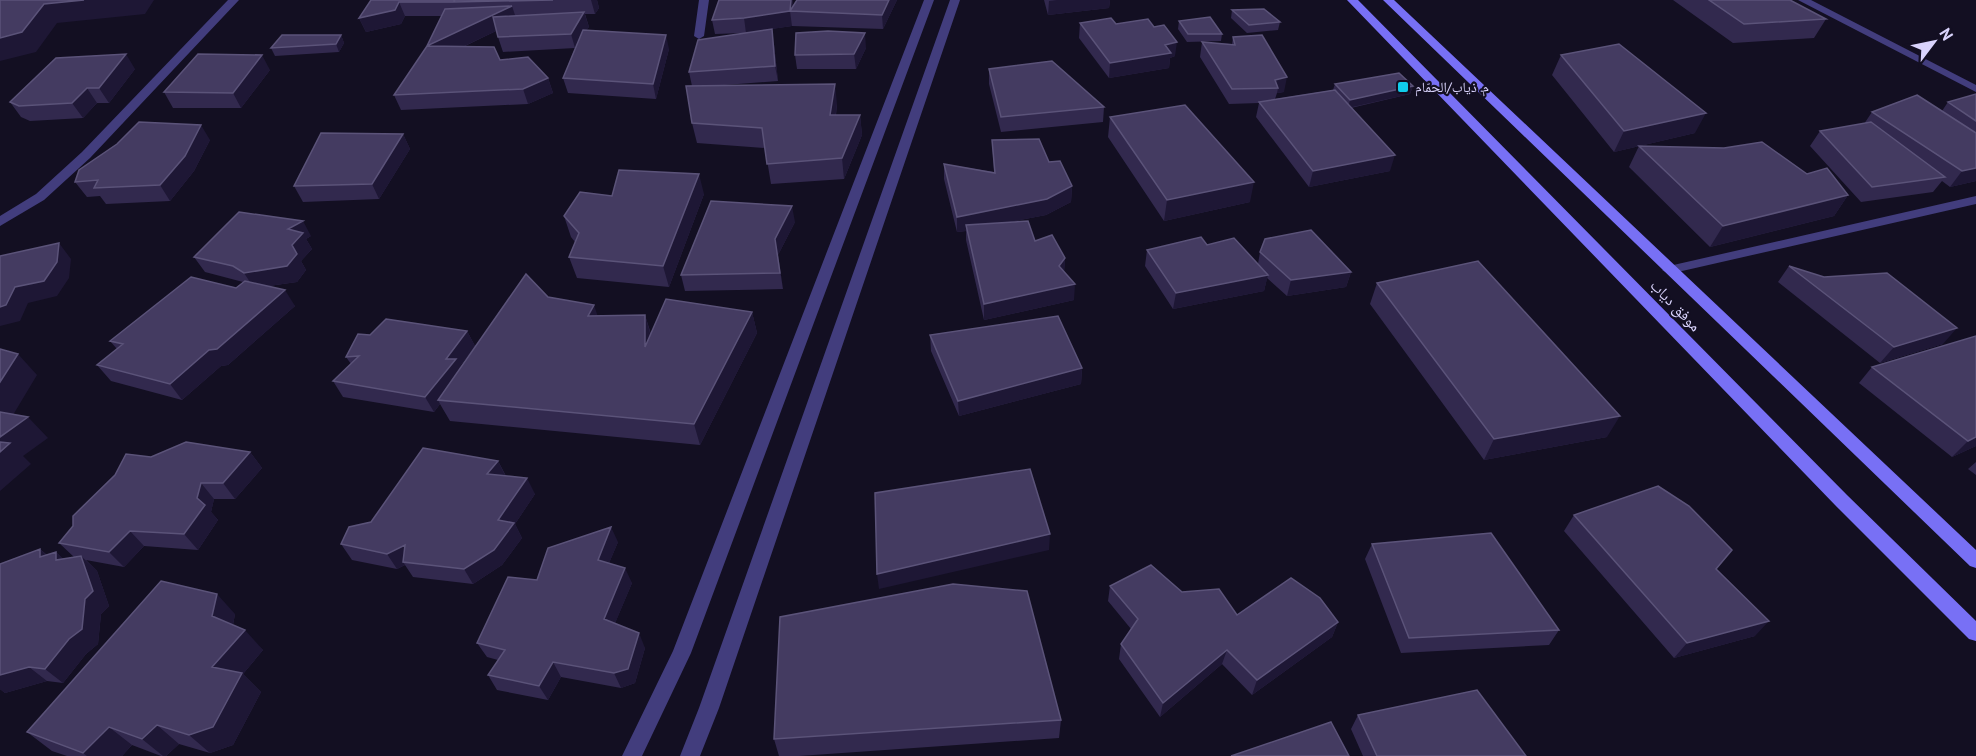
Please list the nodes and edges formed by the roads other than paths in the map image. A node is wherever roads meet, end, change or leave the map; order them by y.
1 (234, 0) edge
2 (704, 0) edge
3 (929, 0) edge
4 (955, 0) edge
5 (1352, 0) edge
6 (1388, 0) edge
7 (1803, 0) edge
8 (699, 36) dead end
9 (1976, 89) edge
10 (1976, 200) edge
11 (0, 222) edge
12 (1669, 270) junction
13 (1976, 561) edge
14 (1976, 633) edge
15 (633, 756) edge
16 (690, 756) edge

1 - 11 street
2 - 8 street
3 - 15 street
4 - 16 street
5 - 14 main road, موفق دياب
6 - 12 main road, موفق دياب
7 - 9 street
10 - 12 street
12 - 13 main road, موفق دياب

